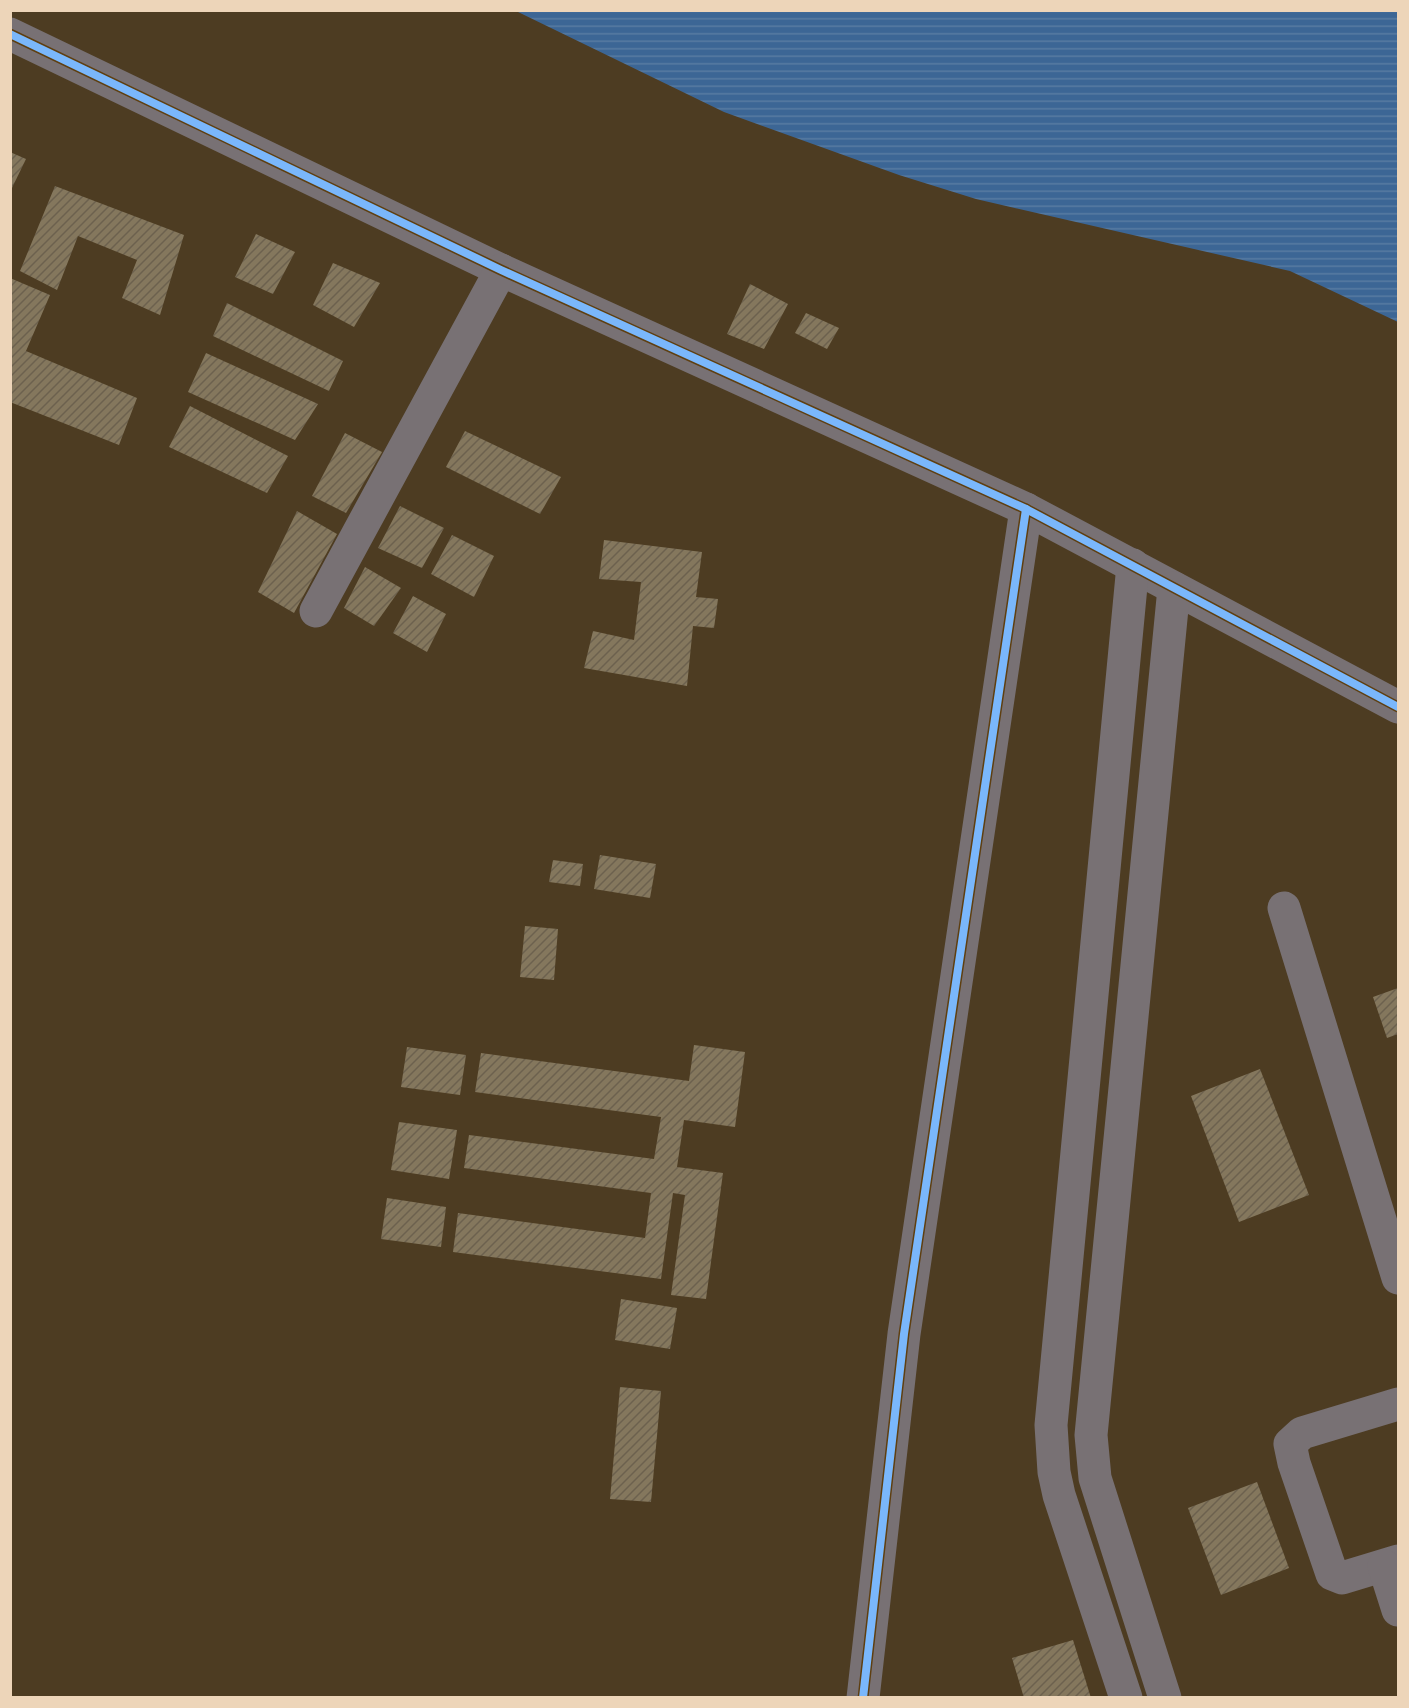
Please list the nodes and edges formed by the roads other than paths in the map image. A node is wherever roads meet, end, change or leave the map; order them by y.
1 (10, 34) edge
2 (501, 270) junction
3 (1026, 509) junction
4 (1133, 566) junction
5 (1174, 588) junction
6 (316, 611) dead end
7 (1398, 707) edge
8 (1284, 908) dead end
9 (1398, 1278) edge
10 (1398, 1404) edge
11 (1391, 1564) edge
12 (1398, 1610) edge
13 (863, 1698) edge
14 (1126, 1698) edge
15 (1164, 1698) edge

1 - 2 street
2 - 3 street
2 - 6 street
3 - 4 street
3 - 13 street
4 - 5 street
4 - 14 street
5 - 7 street
5 - 15 street
8 - 9 street
10 - 11 street
11 - 12 street

